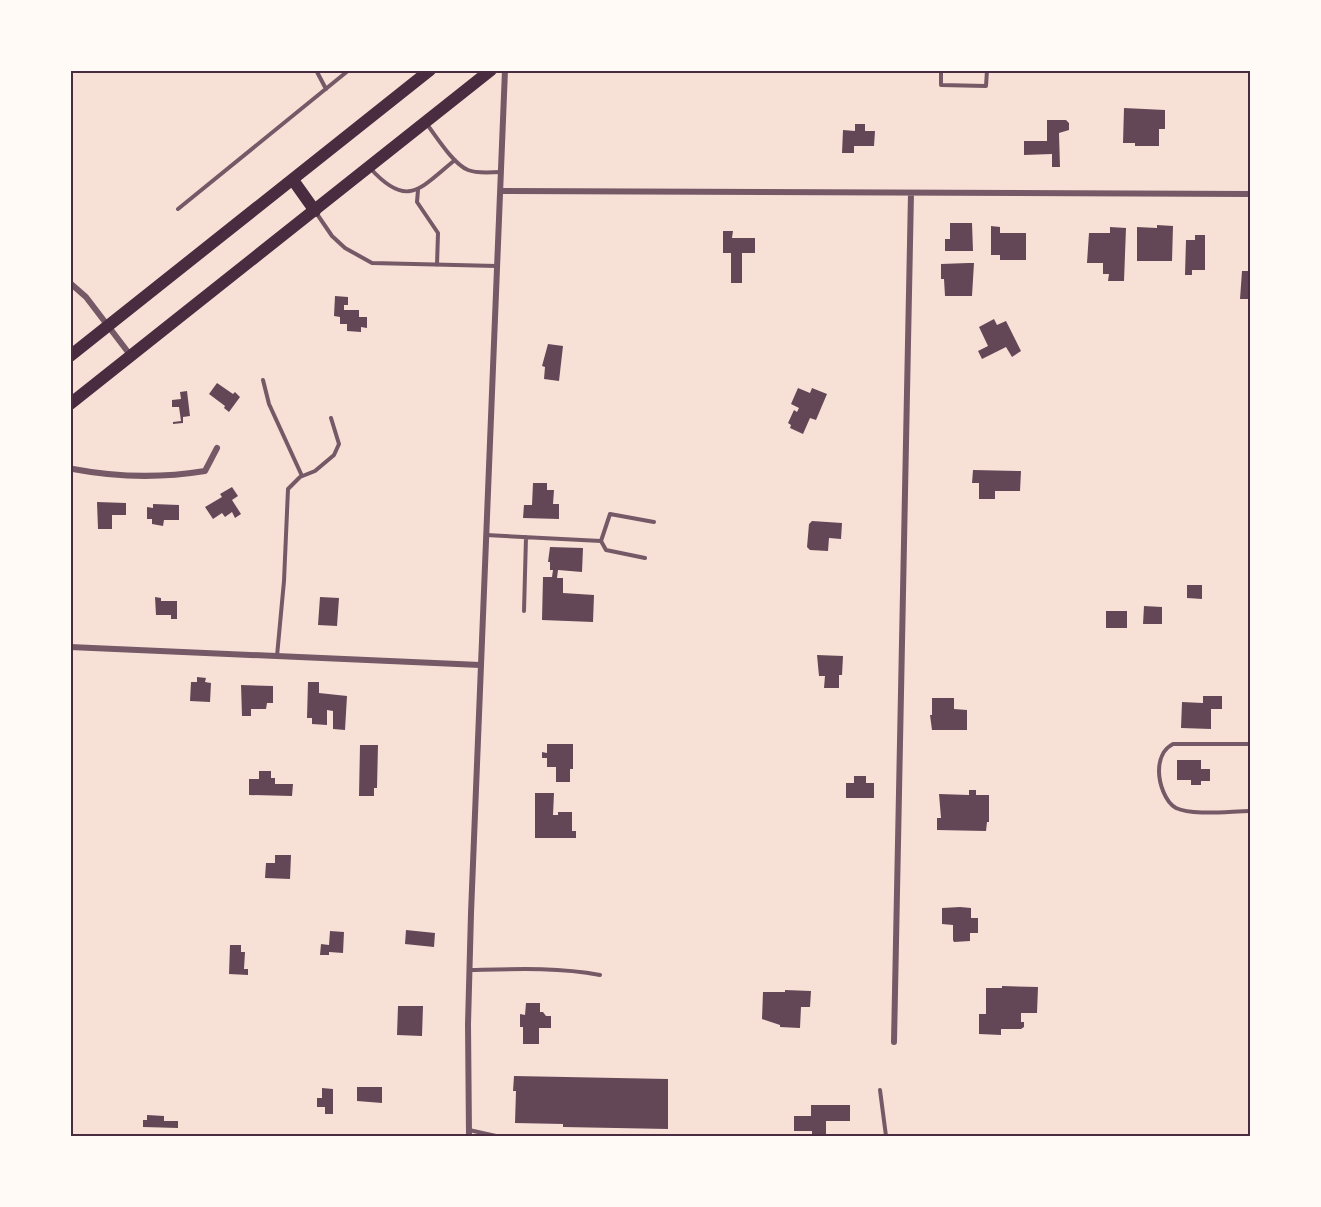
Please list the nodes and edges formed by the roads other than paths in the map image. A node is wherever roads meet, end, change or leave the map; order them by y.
1 (316, 70) edge
2 (349, 70) edge
3 (430, 70) edge
4 (491, 70) edge
5 (505, 70) edge
6 (941, 70) edge
7 (987, 70) edge
8 (326, 88) junction
9 (426, 122) junction
10 (455, 160) junction
11 (369, 167) junction
12 (501, 172) junction
13 (293, 180) junction
14 (418, 190) junction
15 (501, 191) junction
16 (910, 193) junction
17 (1251, 194) edge
18 (178, 209) dead end
19 (315, 211) junction
20 (437, 265) junction
21 (497, 266) junction
22 (70, 283) edge
23 (108, 326) junction
24 (70, 356) edge
25 (132, 357) junction
26 (263, 380) dead end
27 (70, 404) edge
28 (332, 418) dead end
29 (217, 448) dead end
30 (71, 470) edge
31 (302, 476) junction
32 (654, 522) dead end
33 (485, 535) junction
34 (526, 537) junction
35 (601, 541) junction
36 (645, 558) dead end
37 (524, 611) dead end
38 (70, 647) edge
39 (277, 656) junction
40 (480, 665) junction
41 (1251, 744) edge
42 (1251, 811) edge
43 (469, 970) junction
44 (600, 975) dead end
45 (894, 1042) dead end
46 (880, 1090) dead end
47 (469, 1133) edge
48 (496, 1137) edge
49 (886, 1137) edge

1 - 8 lane
2 - 8 lane
3 - 13 main road
4 - 9 main road
5 - 12 street
6 - 7 lane
8 - 18 lane
9 - 10 lane
9 - 11 main road
10 - 12 lane
10 - 14 lane
11 - 14 lane
11 - 19 main road
12 - 15 street
13 - 19 main road
13 - 23 main road
14 - 20 lane
15 - 16 street
15 - 21 street
16 - 17 street
16 - 45 street
19 - 20 lane
19 - 25 main road
20 - 21 lane
21 - 33 street
22 - 23 street
23 - 24 main road
23 - 25 street
25 - 27 main road
26 - 31 lane
28 - 31 lane
29 - 30 street
31 - 39 lane
32 - 35 lane
33 - 34 lane
33 - 40 street
34 - 35 lane
34 - 37 lane
35 - 36 lane
38 - 39 street
39 - 40 street
40 - 43 street
41 - 42 lane
43 - 44 lane
43 - 47 street
46 - 49 lane
47 - 48 lane

